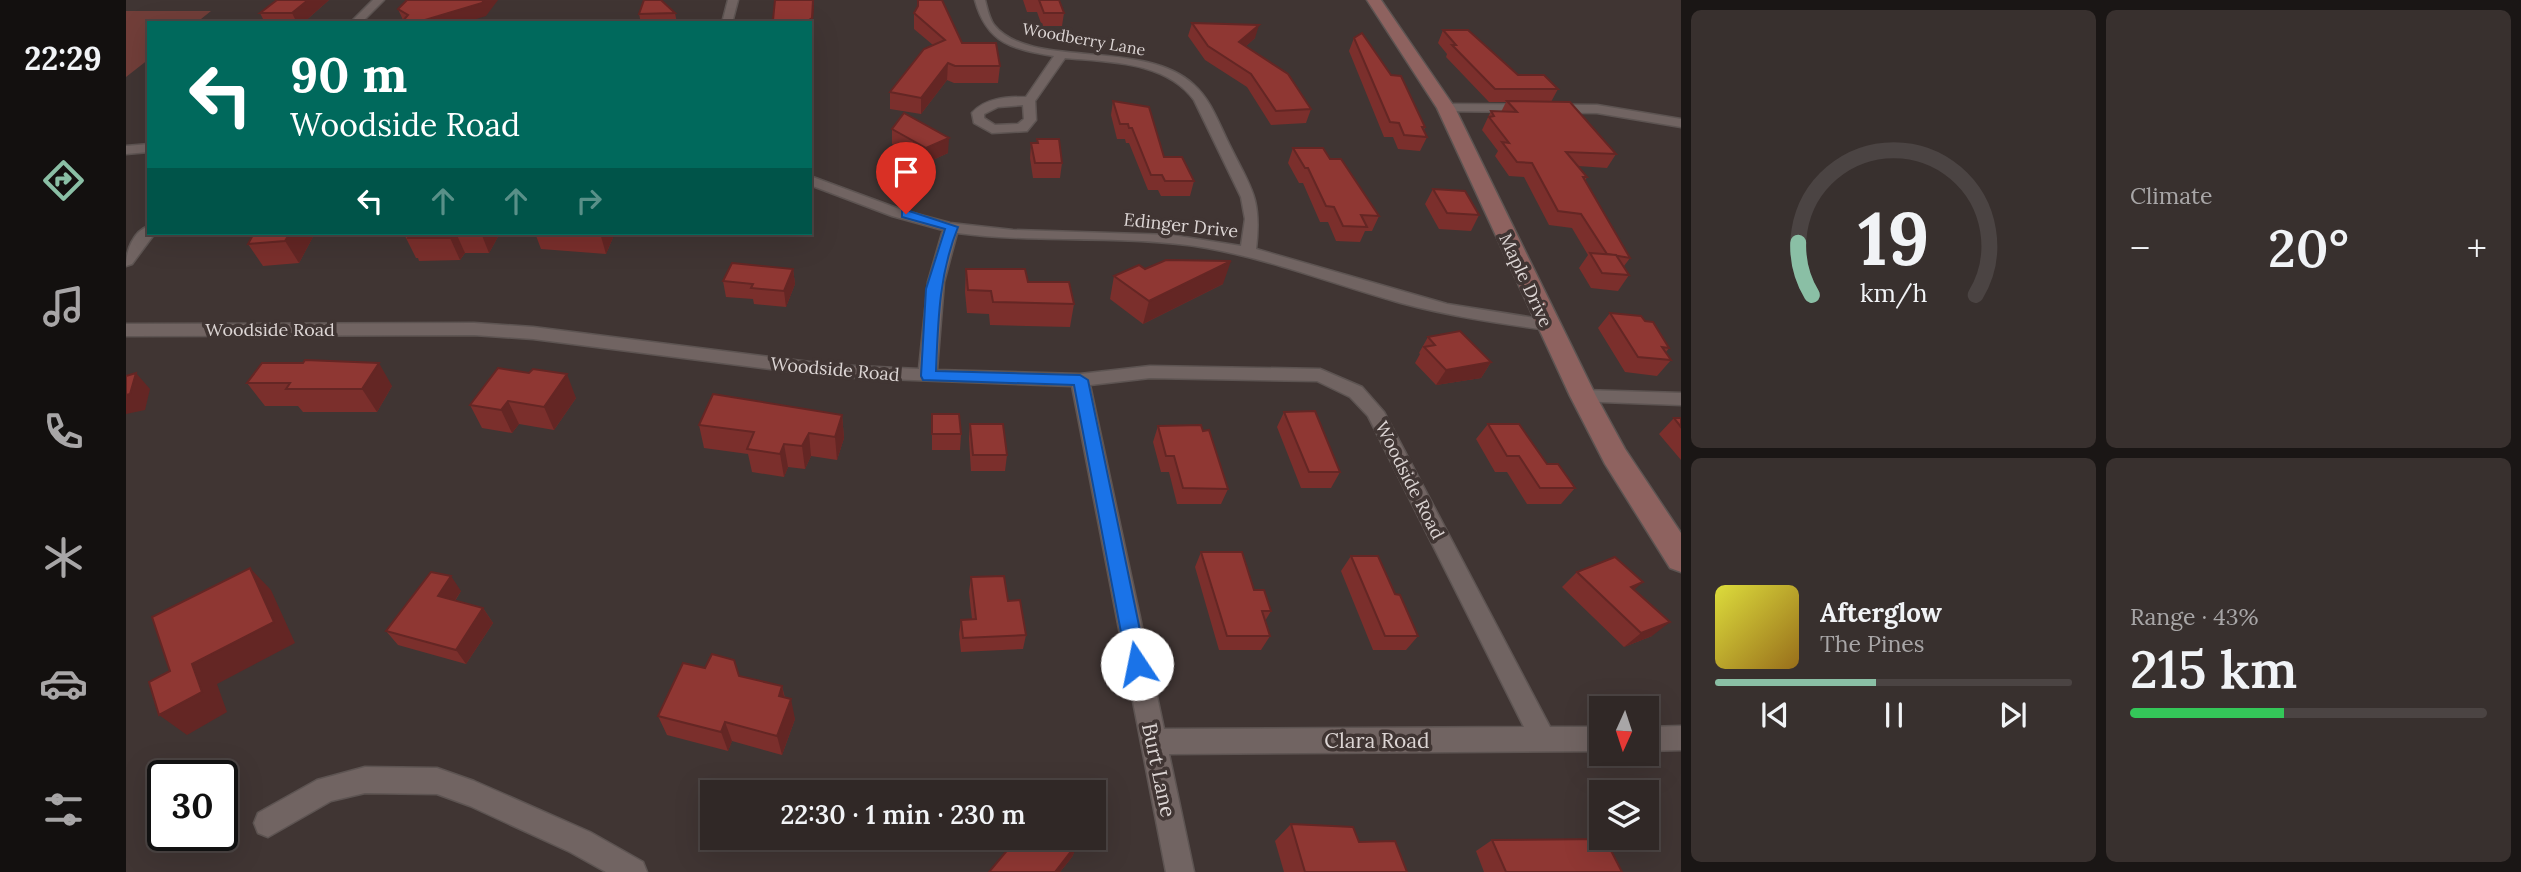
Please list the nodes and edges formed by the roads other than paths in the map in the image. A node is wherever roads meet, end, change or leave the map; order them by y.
1 (379, 0) edge
2 (733, 0) edge
3 (980, 0) edge
4 (1374, 0) edge
5 (357, 21) edge
6 (728, 21) edge
7 (1062, 54) junction
8 (1029, 100) dead end
9 (1446, 107) junction
10 (1681, 123) edge
11 (147, 148) edge
12 (126, 150) edge
13 (812, 181) edge
14 (951, 227) junction
15 (147, 233) edge
16 (1248, 252) junction
17 (126, 261) edge
18 (1547, 325) junction
19 (126, 330) edge
20 (928, 376) junction
21 (1080, 380) junction
22 (1583, 396) junction
23 (1681, 398) edge
24 (1681, 559) edge
25 (1659, 738) edge
26 (1681, 738) edge
27 (1543, 739) junction
28 (1589, 739) edge
29 (1153, 742) junction
30 (268, 823) dead end
31 (634, 872) edge
32 (1180, 872) edge

1 - 5 street
2 - 6 street
3 - 7 street, Woodberry Lane
4 - 9 street, Maple Drive
7 - 8 street
7 - 16 street, Woodberry Lane
9 - 10 street
9 - 18 street, Maple Drive
11 - 12 street
13 - 14 street, Edinger Drive
14 - 16 street, Edinger Drive
14 - 20 street
15 - 17 street
16 - 18 street, Edinger Drive
18 - 22 street, Maple Drive
19 - 20 street, Woodside Road
20 - 21 street, Woodside Road
21 - 27 street, Woodside Road
21 - 29 street, Burt Lane
22 - 23 street
22 - 24 street, Maple Drive
25 - 26 street
27 - 28 street, Clara Road
27 - 29 street, Clara Road
29 - 32 street, Burt Lane
30 - 31 street

